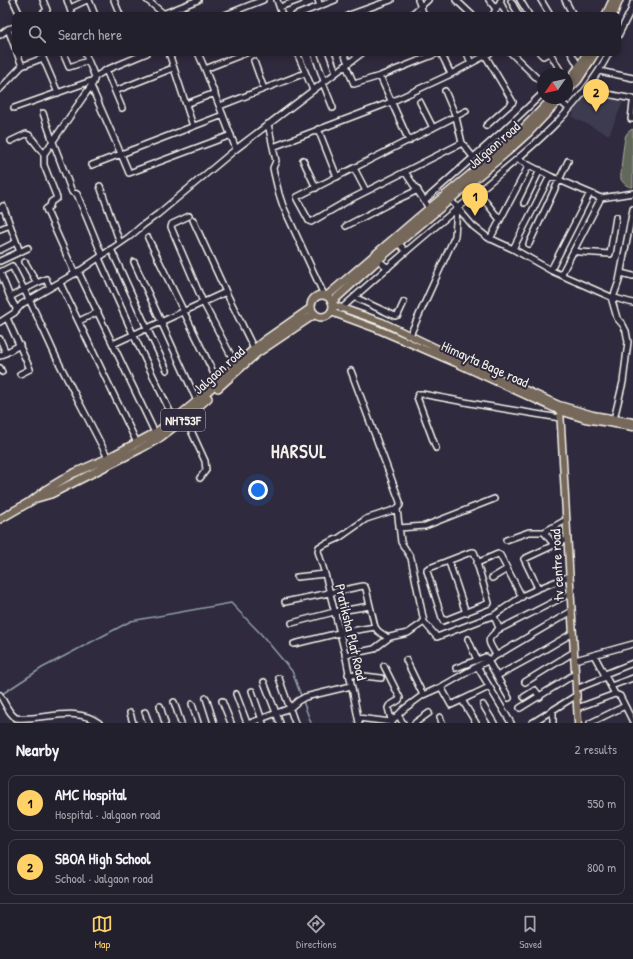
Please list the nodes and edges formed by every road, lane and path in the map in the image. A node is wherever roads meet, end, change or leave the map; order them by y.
1 (13, 0) edge
2 (43, 0) edge
3 (67, 0) edge
4 (88, 0) edge
5 (114, 0) edge
6 (147, 0) edge
7 (198, 0) edge
8 (263, 0) edge
9 (277, 0) edge
10 (299, 0) edge
11 (318, 0) edge
12 (335, 0) edge
13 (391, 0) edge
14 (418, 0) edge
15 (428, 0) edge
16 (456, 0) edge
17 (489, 0) edge
18 (520, 0) edge
19 (541, 0) edge
20 (565, 0) edge
21 (613, 0) edge
22 (620, 0) edge
23 (500, 1) edge
24 (511, 1) dead end
25 (633, 3) edge
26 (320, 6) junction
27 (280, 7) junction
28 (420, 7) junction
29 (70, 8) junction
30 (496, 9) junction
31 (19, 12) edge
32 (45, 12) edge
33 (71, 12) edge
34 (94, 12) edge
35 (119, 12) edge
36 (161, 12) edge
37 (168, 12) edge
38 (233, 12) edge
39 (281, 12) edge
40 (304, 12) edge
41 (357, 12) edge
42 (414, 12) edge
43 (422, 12) edge
44 (469, 12) edge
45 (494, 12) edge
46 (506, 12) edge
47 (517, 12) edge
48 (527, 12) edge
49 (548, 12) edge
50 (572, 12) edge
51 (607, 12) edge
52 (614, 12) edge
53 (12, 28) edge
54 (8, 29) junction
55 (621, 30) edge
56 (0, 35) edge
57 (12, 40) edge
58 (18, 56) edge
59 (64, 56) edge
60 (86, 56) edge
61 (133, 56) edge
62 (170, 56) edge
63 (199, 56) edge
64 (238, 56) edge
65 (298, 56) edge
66 (315, 56) edge
67 (330, 56) edge
68 (345, 56) edge
69 (356, 56) edge
70 (432, 56) edge
71 (442, 56) edge
72 (468, 56) edge
73 (484, 56) edge
74 (489, 56) edge
75 (514, 56) edge
76 (551, 56) edge
77 (574, 56) edge
78 (585, 56) edge
79 (593, 56) edge
80 (607, 56) edge
81 (88, 61) junction
82 (254, 61) dead end
83 (472, 63) junction
84 (347, 64) junction
85 (22, 66) junction
86 (579, 67) junction
87 (173, 68) junction
88 (559, 68) edge
89 (205, 69) junction
90 (106, 70) junction
91 (599, 71) junction
92 (336, 72) junction
93 (305, 73) junction
94 (451, 74) junction
95 (573, 75) edge
96 (380, 76) junction
97 (537, 78) edge
98 (633, 78) edge
99 (95, 79) junction
100 (323, 82) junction
101 (573, 85) edge
102 (91, 86) junction
103 (0, 89) edge
104 (264, 89) junction
105 (115, 90) junction
106 (312, 90) junction
107 (586, 90) junction
108 (445, 91) dead end
109 (58, 93) junction
110 (215, 93) junction
111 (537, 99) edge
112 (633, 99) edge
113 (391, 102) junction
114 (420, 102) dead end
115 (633, 102) edge
116 (186, 104) junction
117 (550, 104) edge
118 (552, 104) edge
119 (563, 104) edge
120 (220, 106) junction
121 (14, 108) dead end
122 (122, 108) dead end
123 (333, 108) dead end
124 (569, 110) junction
125 (466, 112) dead end
126 (43, 113) dead end
127 (223, 115) junction
128 (456, 117) junction
129 (633, 119) edge
130 (268, 124) junction
131 (193, 126) junction
132 (486, 126) dead end
133 (433, 128) junction
134 (318, 129) junction
135 (231, 134) junction
136 (11, 141) dead end
137 (409, 141) junction
138 (53, 142) junction
139 (462, 142) junction
140 (273, 146) junction
141 (236, 149) junction
142 (44, 154) junction
143 (120, 154) junction
144 (473, 157) junction
145 (517, 159) junction
146 (302, 160) dead end
147 (568, 161) dead end
148 (92, 165) dead end
149 (529, 165) junction
150 (354, 168) junction
151 (540, 170) junction
152 (405, 172) junction
153 (550, 176) junction
154 (337, 177) junction
155 (559, 180) junction
156 (100, 186) dead end
157 (316, 188) junction
158 (418, 190) junction
159 (366, 191) junction
160 (478, 192) junction
161 (590, 193) junction
162 (633, 193) edge
163 (601, 198) junction
164 (450, 199) junction
165 (424, 201) junction
166 (524, 203) dead end
167 (429, 208) junction
168 (457, 208) junction
169 (0, 209) edge
170 (633, 209) edge
171 (616, 217) dead end
172 (500, 220) junction
173 (10, 225) junction
174 (346, 226) dead end
175 (0, 229) edge
176 (631, 236) edge
177 (148, 238) dead end
178 (490, 239) junction
179 (16, 242) junction
180 (398, 242) junction
181 (120, 243) junction
182 (529, 244) dead end
183 (28, 248) dead end
184 (111, 249) junction
185 (0, 250) edge
186 (512, 250) junction
187 (574, 251) junction
188 (20, 252) junction
189 (406, 252) junction
190 (101, 256) junction
191 (378, 260) junction
192 (0, 261) edge
193 (25, 262) dead end
194 (134, 262) dead end
195 (388, 268) junction
196 (551, 270) junction
197 (76, 273) junction
198 (621, 273) junction
199 (561, 275) junction
200 (633, 276) edge
201 (37, 283) junction
202 (60, 283) junction
203 (50, 288) junction
204 (25, 290) junction
205 (226, 292) junction
206 (10, 297) junction
207 (354, 297) junction
208 (612, 298) junction
209 (30, 300) junction
210 (203, 302) junction
211 (329, 302) junction
212 (404, 302) dead end
213 (633, 303) edge
214 (341, 309) junction
215 (17, 310) junction
216 (184, 311) junction
217 (313, 311) junction
218 (98, 312) junction
219 (7, 318) junction
220 (79, 321) junction
221 (161, 321) junction
222 (0, 322) edge
223 (146, 328) junction
224 (133, 334) junction
225 (410, 335) junction
226 (0, 340) edge
227 (113, 344) junction
228 (20, 345) junction
229 (255, 351) junction
230 (6, 353) junction
231 (0, 356) edge
232 (237, 367) junction
233 (167, 370) dead end
234 (351, 371) dead end
235 (20, 374) dead end
236 (218, 382) junction
237 (197, 401) junction
238 (560, 411) junction
239 (614, 419) junction
240 (178, 422) junction
241 (633, 422) edge
242 (633, 427) edge
243 (155, 433) junction
244 (137, 443) junction
245 (436, 448) dead end
246 (108, 458) junction
247 (200, 478) dead end
248 (494, 499) dead end
249 (33, 500) junction
250 (397, 509) junction
251 (0, 519) edge
252 (566, 520) junction
253 (399, 528) junction
254 (544, 532) junction
255 (567, 539) junction
256 (506, 540) dead end
257 (554, 545) junction
258 (449, 562) junction
259 (478, 562) junction
260 (508, 570) junction
261 (325, 574) junction
262 (570, 576) junction
263 (297, 577) dead end
264 (492, 578) dead end
265 (538, 588) junction
266 (329, 593) junction
267 (571, 593) junction
268 (522, 597) junction
269 (284, 602) dead end
270 (370, 606) junction
271 (572, 611) junction
272 (334, 612) junction
273 (466, 613) junction
274 (493, 616) junction
275 (424, 622) junction
276 (292, 623) dead end
277 (375, 627) junction
278 (500, 629) junction
279 (339, 633) junction
280 (573, 633) junction
281 (388, 638) junction
282 (468, 639) dead end
283 (294, 644) dead end
284 (633, 644) edge
285 (574, 652) junction
286 (345, 655) junction
287 (496, 655) junction
288 (594, 655) junction
289 (406, 660) dead end
290 (477, 660) junction
291 (488, 660) junction
292 (575, 660) junction
293 (633, 663) edge
294 (384, 666) dead end
295 (477, 666) junction
296 (456, 668) dead end
297 (348, 674) junction
298 (575, 674) junction
299 (497, 676) junction
300 (605, 676) junction
301 (279, 678) dead end
302 (381, 678) dead end
303 (633, 678) edge
304 (264, 682) dead end
305 (526, 682) dead end
306 (351, 686) junction
307 (611, 686) junction
308 (441, 687) junction
309 (489, 687) junction
310 (252, 691) dead end
311 (576, 692) junction
312 (236, 694) dead end
313 (615, 694) junction
314 (0, 695) edge
315 (423, 695) junction
316 (540, 696) junction
317 (524, 697) dead end
318 (206, 698) dead end
319 (509, 698) dead end
320 (462, 700) junction
321 (222, 701) dead end
322 (174, 702) dead end
323 (192, 704) dead end
324 (160, 706) dead end
325 (483, 706) dead end
326 (290, 708) junction
327 (520, 708) dead end
328 (577, 708) junction
329 (629, 709) edge
330 (553, 710) junction
331 (145, 712) dead end
332 (130, 713) dead end
333 (276, 713) junction
334 (429, 713) dead end
335 (398, 715) junction
336 (440, 717) dead end
337 (422, 718) junction
338 (263, 721) edge
339 (358, 721) edge
340 (391, 722) edge
341 (633, 722) edge
342 (99, 723) edge
343 (133, 723) edge
344 (149, 723) edge
345 (165, 723) edge
346 (181, 723) edge
347 (198, 723) edge
348 (214, 723) edge
349 (230, 723) edge
350 (248, 723) edge
351 (280, 723) edge
352 (295, 723) edge
353 (403, 723) edge
354 (415, 723) edge
355 (426, 723) edge
356 (442, 723) edge
357 (476, 723) edge
358 (494, 723) edge
359 (511, 723) edge
360 (532, 723) edge
361 (554, 723) edge
362 (578, 723) edge
363 (590, 723) edge

1 - 31 street
2 - 32 street
3 - 29 street
4 - 29 street
4 - 34 street
5 - 35 street
6 - 36 street
7 - 37 street
8 - 38 street
9 - 27 street
10 - 27 street
11 - 26 street
12 - 26 street
13 - 41 street
14 - 28 street
15 - 28 street
16 - 44 street
17 - 30 street
18 - 48 street
19 - 49 street
20 - 50 street
21 - 51 highway
22 - 52 highway
23 - 30 street
23 - 46 street
24 - 47 street
25 - 55 street
26 - 40 street
27 - 39 street
28 - 42 street
28 - 43 street
29 - 33 street
30 - 45 street
53 - 54 street
54 - 56 street
54 - 57 street
58 - 85 street
59 - 81 street
60 - 81 street
61 - 90 street
62 - 87 street
63 - 89 street
64 - 89 street
65 - 93 street
66 - 100 street
67 - 92 street
68 - 84 street
69 - 84 street
70 - 96 street
71 - 94 street
72 - 83 street
73 - 83 street
74 - 132 street
75 - 97 street
76 - 88 street
77 - 86 street
78 - 86 highway
79 - 101 highway
80 - 91 street
81 - 99 street
82 - 104 street
83 - 94 street
84 - 92 street
84 - 96 street
85 - 103 street
85 - 109 street
86 - 95 highway
87 - 105 street
87 - 116 street
89 - 110 street
90 - 99 street
90 - 105 street
91 - 98 street
91 - 107 street
92 - 100 street
93 - 104 street
93 - 106 street
94 - 113 street
96 - 113 street
99 - 102 street
99 - 109 street
100 - 106 street
100 - 123 street
102 - 138 street
102 - 143 street
104 - 120 street
105 - 122 street
106 - 130 street
107 - 112 street
107 - 124 street
108 - 128 street
109 - 121 street
110 - 116 street
110 - 120 street
111 - 144 street
113 - 134 street
113 - 137 street
114 - 133 street
115 - 129 street
116 - 131 street
117 - 167 highway, Jalgaon road
118 - 164 highway, Jalgaon road
119 - 124 street
120 - 127 street
124 - 145 street
125 - 128 street
126 - 138 street
127 - 131 street
127 - 135 street
128 - 133 street
128 - 139 street
130 - 140 street
130 - 141 street
131 - 143 street
133 - 137 street
134 - 140 street
134 - 154 street
135 - 141 street
135 - 143 street
136 - 142 street
137 - 150 street
138 - 142 street
138 - 190 street
139 - 144 street
139 - 152 street
140 - 211 street
141 - 181 street
142 - 197 street
143 - 148 street
144 - 165 street
145 - 149 street
145 - 160 street
146 - 157 street
147 - 155 street
149 - 151 street
149 - 172 street
150 - 154 street
150 - 159 street
151 - 153 street
151 - 166 street
152 - 158 street
152 - 159 street
153 - 155 street
153 - 186 street
154 - 157 street
155 - 161 street
155 - 182 street
156 - 181 street
157 - 159 street
158 - 165 street
158 - 174 street
160 - 168 street
160 - 172 street
161 - 163 street
161 - 196 street
162 - 163 street
163 - 187 street
164 - 168 street
164 - 180 highway, Jalgaon road
165 - 167 street
167 - 211 highway, Jalgaon road
168 - 178 street
168 - 189 street
168 - 225 street
169 - 173 street
170 - 176 street
171 - 187 street
172 - 178 street
173 - 175 street
173 - 179 street
176 - 198 street
177 - 216 street
178 - 186 street
179 - 185 street
179 - 188 street
180 - 189 street
180 - 191 highway, Jalgaon road
181 - 184 street
183 - 188 street
184 - 190 street
184 - 223 street
186 - 196 street
187 - 199 street
188 - 192 street
189 - 195 street
190 - 197 street
190 - 224 street
191 - 195 street
191 - 211 highway, Jalgaon road
193 - 201 street
194 - 221 street
195 - 207 street
196 - 199 street
197 - 202 street
197 - 218 street
198 - 200 street
198 - 208 street
199 - 208 street
201 - 203 street
201 - 204 street
202 - 203 street
202 - 220 street
203 - 209 street
204 - 206 street
204 - 206 street
204 - 209 street
205 - 210 street
205 - 210 street
205 - 229 street
206 - 215 street
207 - 212 street
207 - 214 street
208 - 213 street
208 - 239 street
209 - 215 street
209 - 246 street
210 - 216 street
210 - 232 street
211 - 214 main road
211 - 217 highway
211 - 217 highway
211 - 238 main road, Himayta Bage road
214 - 225 main road
215 - 219 street
216 - 221 street
216 - 236 street
217 - 229 highway, Jalgaon road / NH753F
218 - 220 street
218 - 227 street
219 - 222 street
219 - 228 street
220 - 244 street
221 - 223 street
221 - 237 street
223 - 224 street
223 - 233 street
224 - 227 street
224 - 240 street
225 - 238 main road
226 - 230 street
227 - 243 street
228 - 230 street
228 - 235 street
229 - 232 highway, Jalgaon road / NH753F
230 - 231 street
232 - 236 highway, Jalgaon road / NH753F
232 - 240 highway, Jalgaon road / NH753F
234 - 250 street
236 - 237 highway, Jalgaon road / NH753F
237 - 240 highway, Jalgaon road / NH753F
238 - 239 main road
238 - 242 main road, Himayta Bage road
238 - 245 street
238 - 252 main road, tv centre road
239 - 241 main road
240 - 243 highway, Jalgaon road / NH753F
240 - 247 street
240 - 249 highway, Jalgaon road / NH753F
243 - 244 highway, Jalgaon road / NH753F
244 - 246 highway, Jalgaon road / NH753F
246 - 249 highway, Jalgaon road / NH753F
248 - 253 street
249 - 251 highway, Jalgaon road / NH753F
250 - 253 street
250 - 261 street
252 - 254 street
252 - 255 main road, tv centre road
253 - 275 street
254 - 256 street
254 - 257 street
255 - 257 street
255 - 262 main road, tv centre road
257 - 265 street
258 - 259 street
258 - 273 street
258 - 273 street
259 - 260 street
259 - 273 street
260 - 264 street
260 - 268 street
261 - 263 street, Pratiksha Plat Road
261 - 266 street, Pratiksha Plat Road
262 - 265 street
262 - 267 main road, tv centre road
265 - 268 street
266 - 269 street
266 - 270 street
266 - 272 street, Pratiksha Plat Road
267 - 271 main road, tv centre road
267 - 278 street
268 - 274 street
270 - 272 street
270 - 277 street
271 - 280 main road, tv centre road
271 - 287 street
272 - 276 street
272 - 279 street, Pratiksha Plat Road
274 - 275 street
274 - 278 street
275 - 281 street
277 - 279 street
277 - 281 street
278 - 287 street
279 - 283 street
279 - 286 street, Pratiksha Plat Road
280 - 285 main road, tv centre road
280 - 299 street
281 - 286 street
282 - 290 street
284 - 288 street
285 - 292 main road, tv centre road
285 - 305 street
286 - 297 street, Pratiksha Plat Road
287 - 291 street
288 - 292 street
288 - 300 street
289 - 315 street
290 - 291 street
290 - 296 street
291 - 295 street
291 - 299 street
292 - 298 main road, tv centre road
293 - 300 street
294 - 340 street
295 - 308 street
295 - 309 street
297 - 302 street
297 - 306 street, Pratiksha Plat Road
298 - 311 main road, tv centre road
298 - 316 street
299 - 319 street
300 - 307 street
300 - 311 street
301 - 326 street
303 - 307 street
304 - 333 street
306 - 326 street
306 - 339 street, Pratiksha Plat Road
307 - 313 street
308 - 315 street
308 - 320 street
309 - 320 street
309 - 359 street
310 - 338 street
311 - 328 main road, tv centre road
311 - 330 street
312 - 350 street
313 - 328 street
313 - 329 street
314 - 342 street
315 - 335 street
316 - 317 street
316 - 327 street
318 - 348 street
320 - 357 street
321 - 349 street
322 - 346 street
323 - 347 street
324 - 345 street
325 - 358 street
326 - 333 street
326 - 352 street
328 - 362 main road, tv centre road
329 - 341 street
329 - 363 street
330 - 360 street
330 - 361 street
331 - 344 street
332 - 343 street
333 - 338 street
333 - 351 street
334 - 337 street
335 - 340 street
335 - 353 street
336 - 356 street
337 - 354 street
337 - 355 street
338 - 350 street
339 - 340 street

